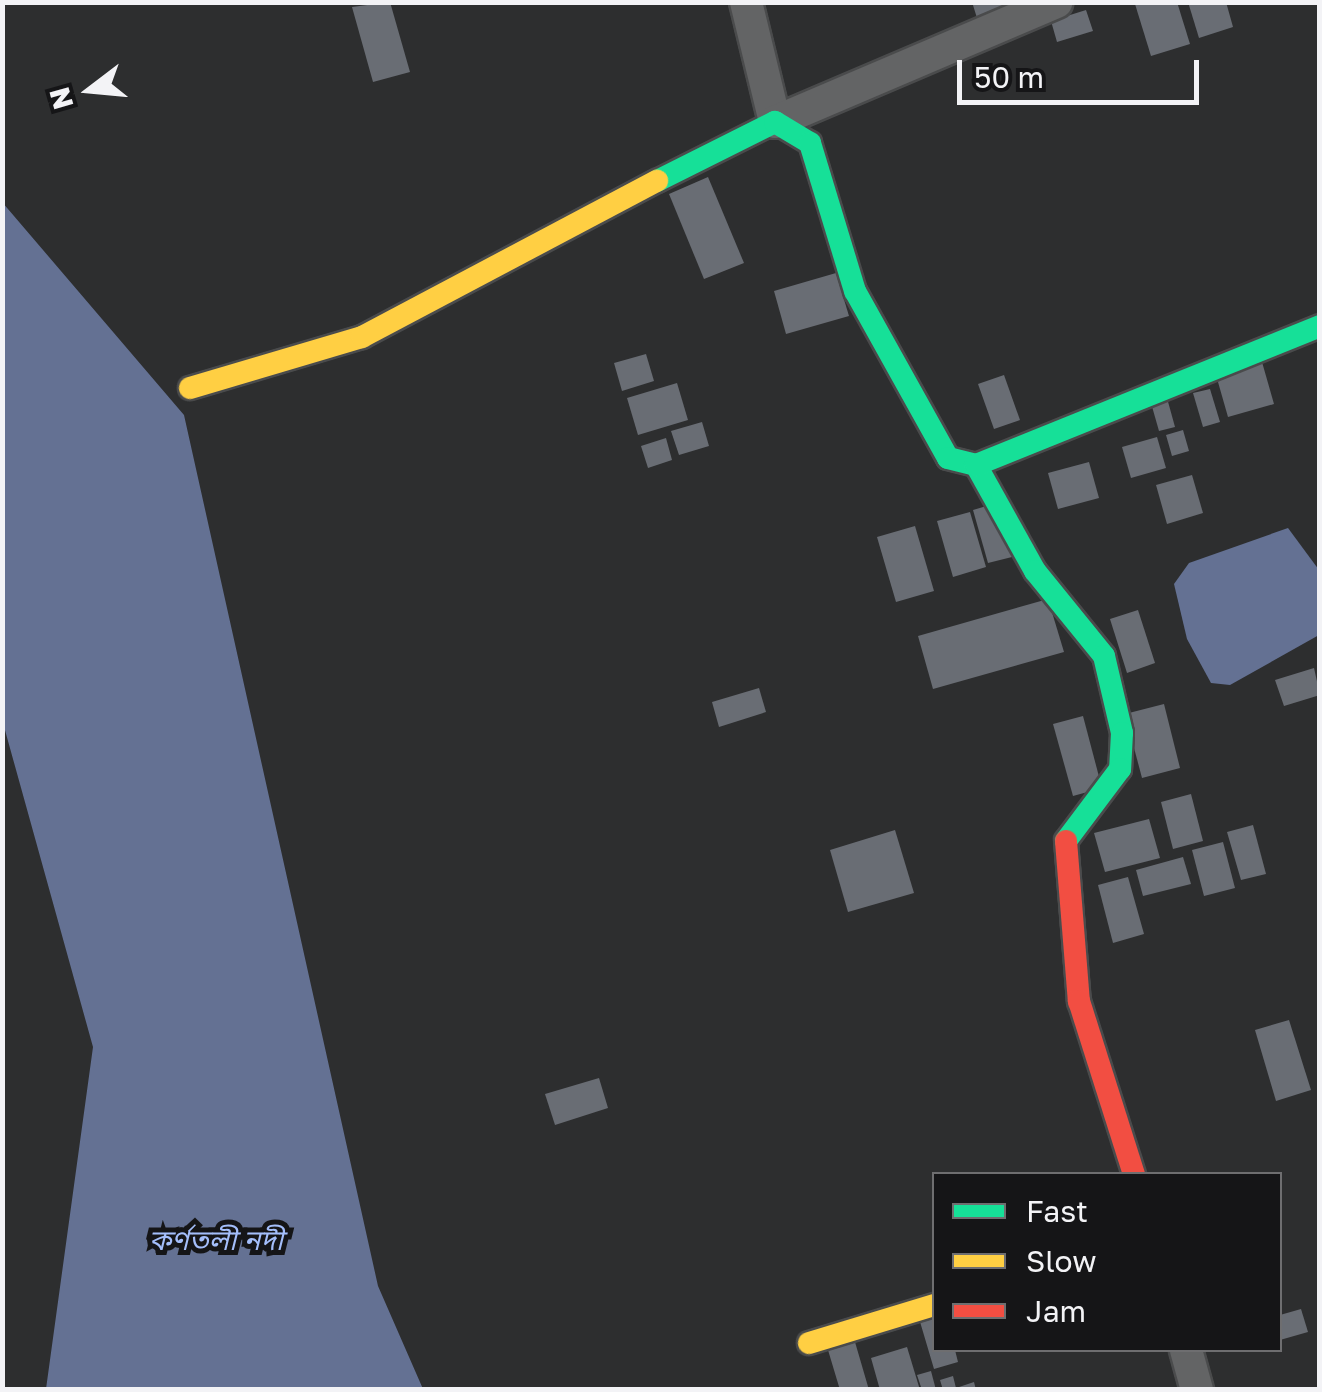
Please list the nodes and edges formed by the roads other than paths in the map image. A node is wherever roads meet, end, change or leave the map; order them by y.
1 (746, 2) edge
2 (1056, 2) edge
3 (775, 122) junction
4 (1320, 326) edge
5 (190, 388) dead end
6 (976, 465) junction
7 (1133, 1172) edge
8 (932, 1306) edge
9 (809, 1343) dead end
10 (1187, 1352) edge
11 (1198, 1390) edge

1 - 3 street
2 - 3 street
3 - 5 street
3 - 6 street
4 - 6 street
6 - 7 street
8 - 9 street
10 - 11 street

